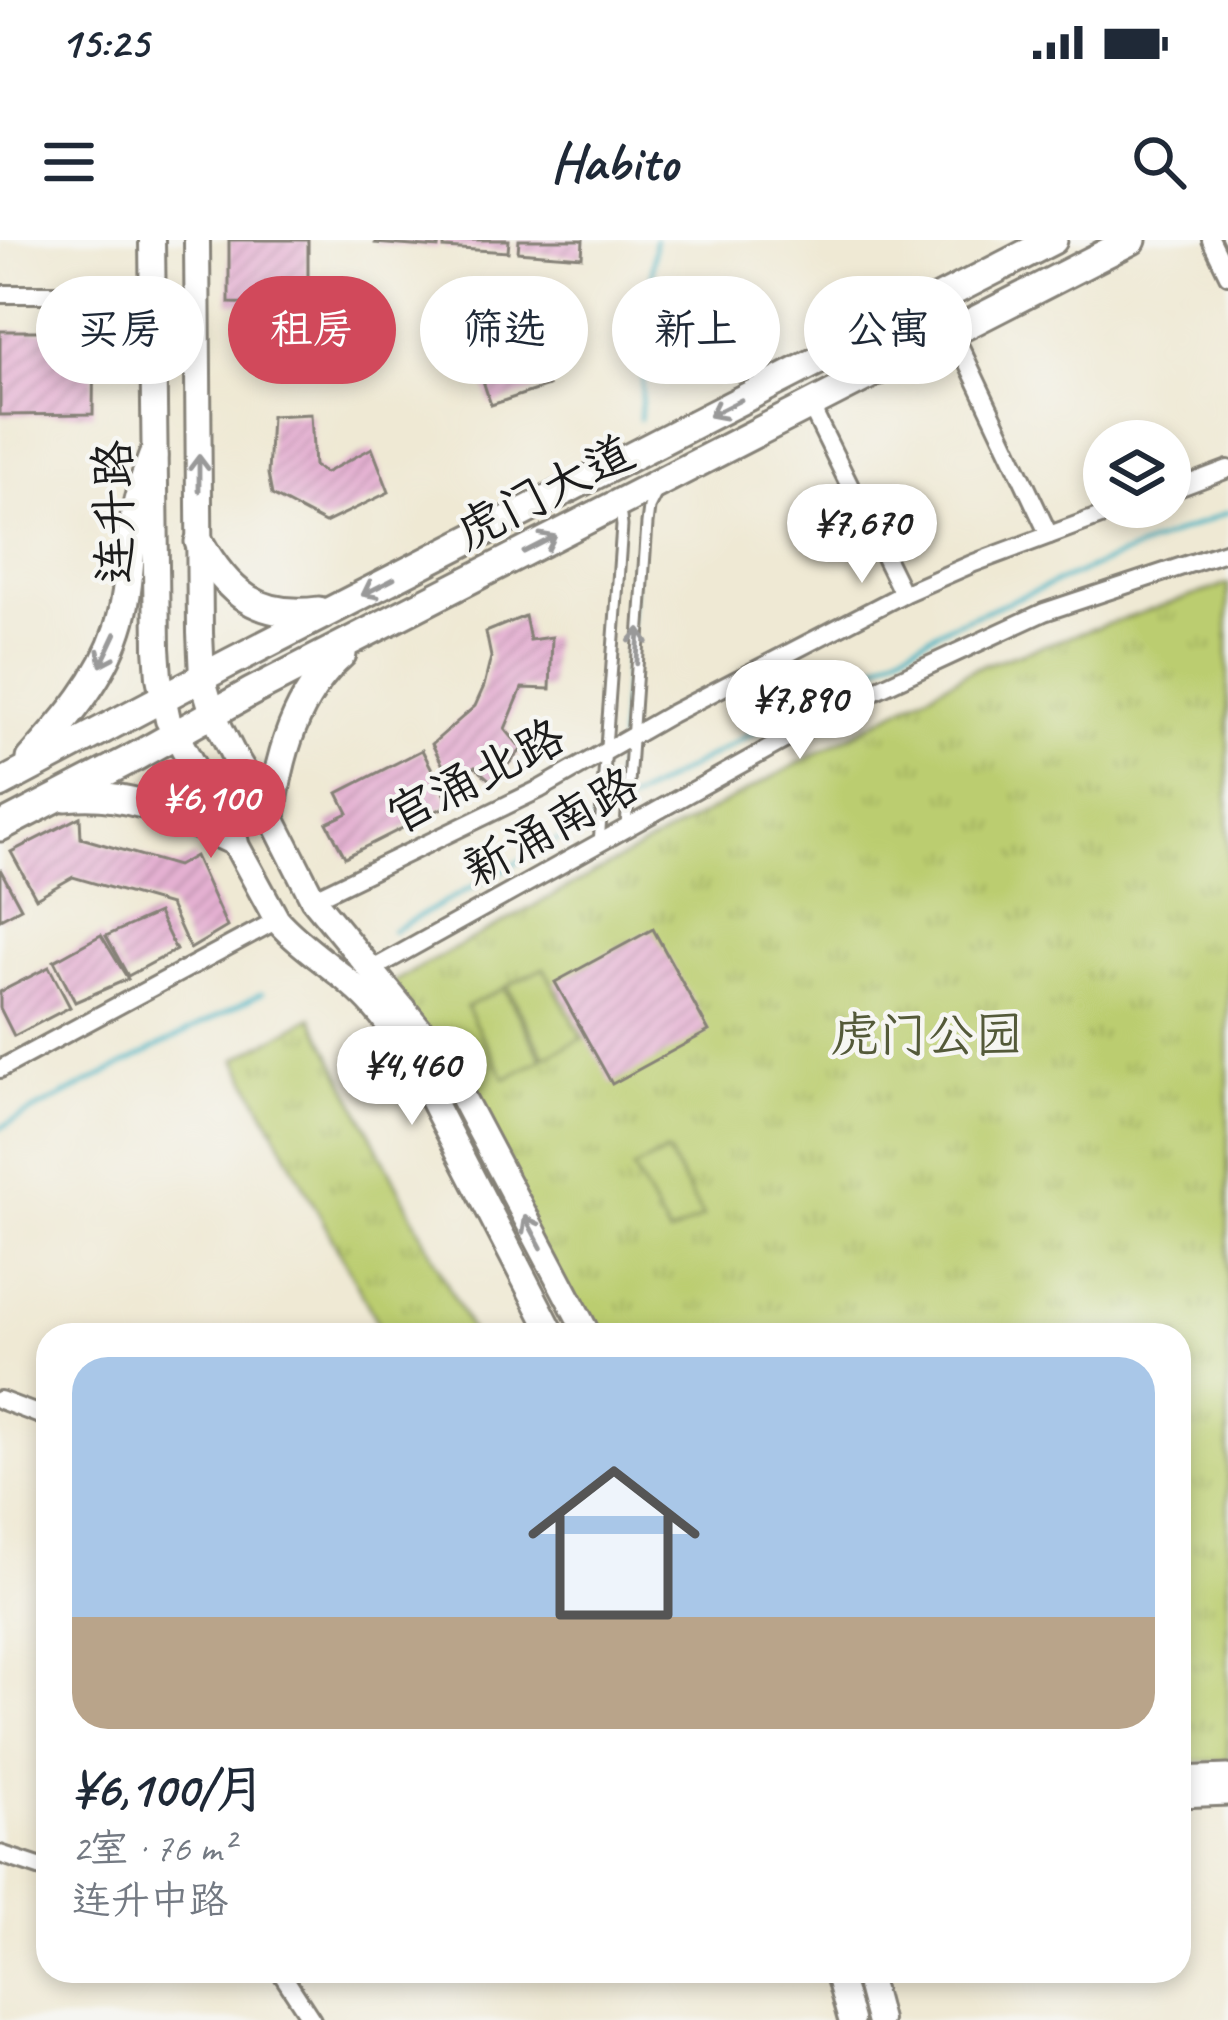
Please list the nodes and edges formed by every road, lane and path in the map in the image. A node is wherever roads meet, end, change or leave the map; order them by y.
1 (152, 240) edge
2 (197, 240) edge
3 (1054, 240) edge
4 (1132, 240) edge
5 (1211, 240) edge
6 (1228, 275) edge
7 (153, 276) edge
8 (0, 294) edge
9 (36, 294) edge
10 (972, 322) edge
11 (972, 372) edge
12 (153, 384) edge
13 (851, 384) edge
14 (810, 405) junction
15 (153, 456) junction
16 (1228, 469) edge
17 (667, 478) junction
18 (1191, 482) edge
19 (604, 511) junction
20 (1083, 522) edge
21 (1049, 535) junction
22 (199, 542) junction
23 (1228, 551) edge
24 (903, 595) junction
25 (335, 609) junction
26 (363, 635) junction
27 (202, 677) junction
28 (162, 698) junction
29 (213, 714) junction
30 (175, 735) junction
31 (632, 736) junction
32 (607, 750) junction
33 (8, 780) edge
34 (56, 798) junction
35 (271, 816) junction
36 (627, 821) junction
37 (0, 827) edge
38 (600, 836) junction
39 (234, 841) junction
40 (313, 899) junction
41 (277, 920) junction
42 (370, 970) junction
43 (0, 1069) edge
44 (547, 1323) edge
45 (582, 1323) edge
46 (0, 1400) edge
47 (36, 1414) edge
48 (1228, 1776) edge
49 (1191, 1778) edge
50 (1228, 1794) edge
51 (1191, 1796) edge
52 (0, 1854) edge
53 (36, 1866) edge
54 (288, 1983) edge
55 (840, 1983) edge
56 (869, 1983) edge
57 (313, 2020) edge
58 (851, 2020) edge
59 (879, 2020) edge

1 - 7 main road, 连升路
22 -> 2 main road, 连升路
3 -> 25 main road, 虎门大道
4 - 10 main road, 虎门大道
5 - 6 street
8 - 9 street
11 - 21 street
12 - 15 main road, 连升路
13 - 14 main road, 虎门大道
14 - 17 main road, 虎门大道
14 - 24 street
15 - 28 main road, 连升路
15 -> 33 main road
16 - 18 street
17 - 19 main road, 虎门大道
31 -> 17 lane
26 -> 19 main road, 虎门大道
19 - 32 lane
20 - 21 street, 官涌北路
21 - 24 street, 官涌北路
22 - 25 main road
22 - 27 main road, 连升路
23 - 36 street, 新涌南路
24 - 31 street, 官涌北路
25 - 27 main road, 虎门大道
26 - 29 main road, 虎门大道
26 - 35 main road
27 - 28 main road, 虎门大道
27 - 29 main road, 连升路
28 - 30 main road, 连升路
28 - 33 main road, 虎门大道
29 - 30 main road, 虎门大道
29 - 35 main road, 连升路
30 - 34 main road, 虎门大道
30 - 39 main road, 连升路
31 - 32 street, 官涌北路
31 - 36 lane
32 - 38 lane
32 - 40 street, 官涌北路
34 - 37 main road, 虎门大道
34 - 39 main road
35 - 40 main road, 连升路
36 - 38 street, 新涌南路
38 - 42 street, 新涌南路
39 - 41 main road, 连升路
40 - 42 main road, 连升路
41 - 43 street
41 - 44 main road, 连升路
45 -> 42 main road, 连升路
46 - 47 street
48 - 49 street
50 - 51 street
52 - 53 street
54 - 57 street
55 - 58 main road
56 - 59 main road

